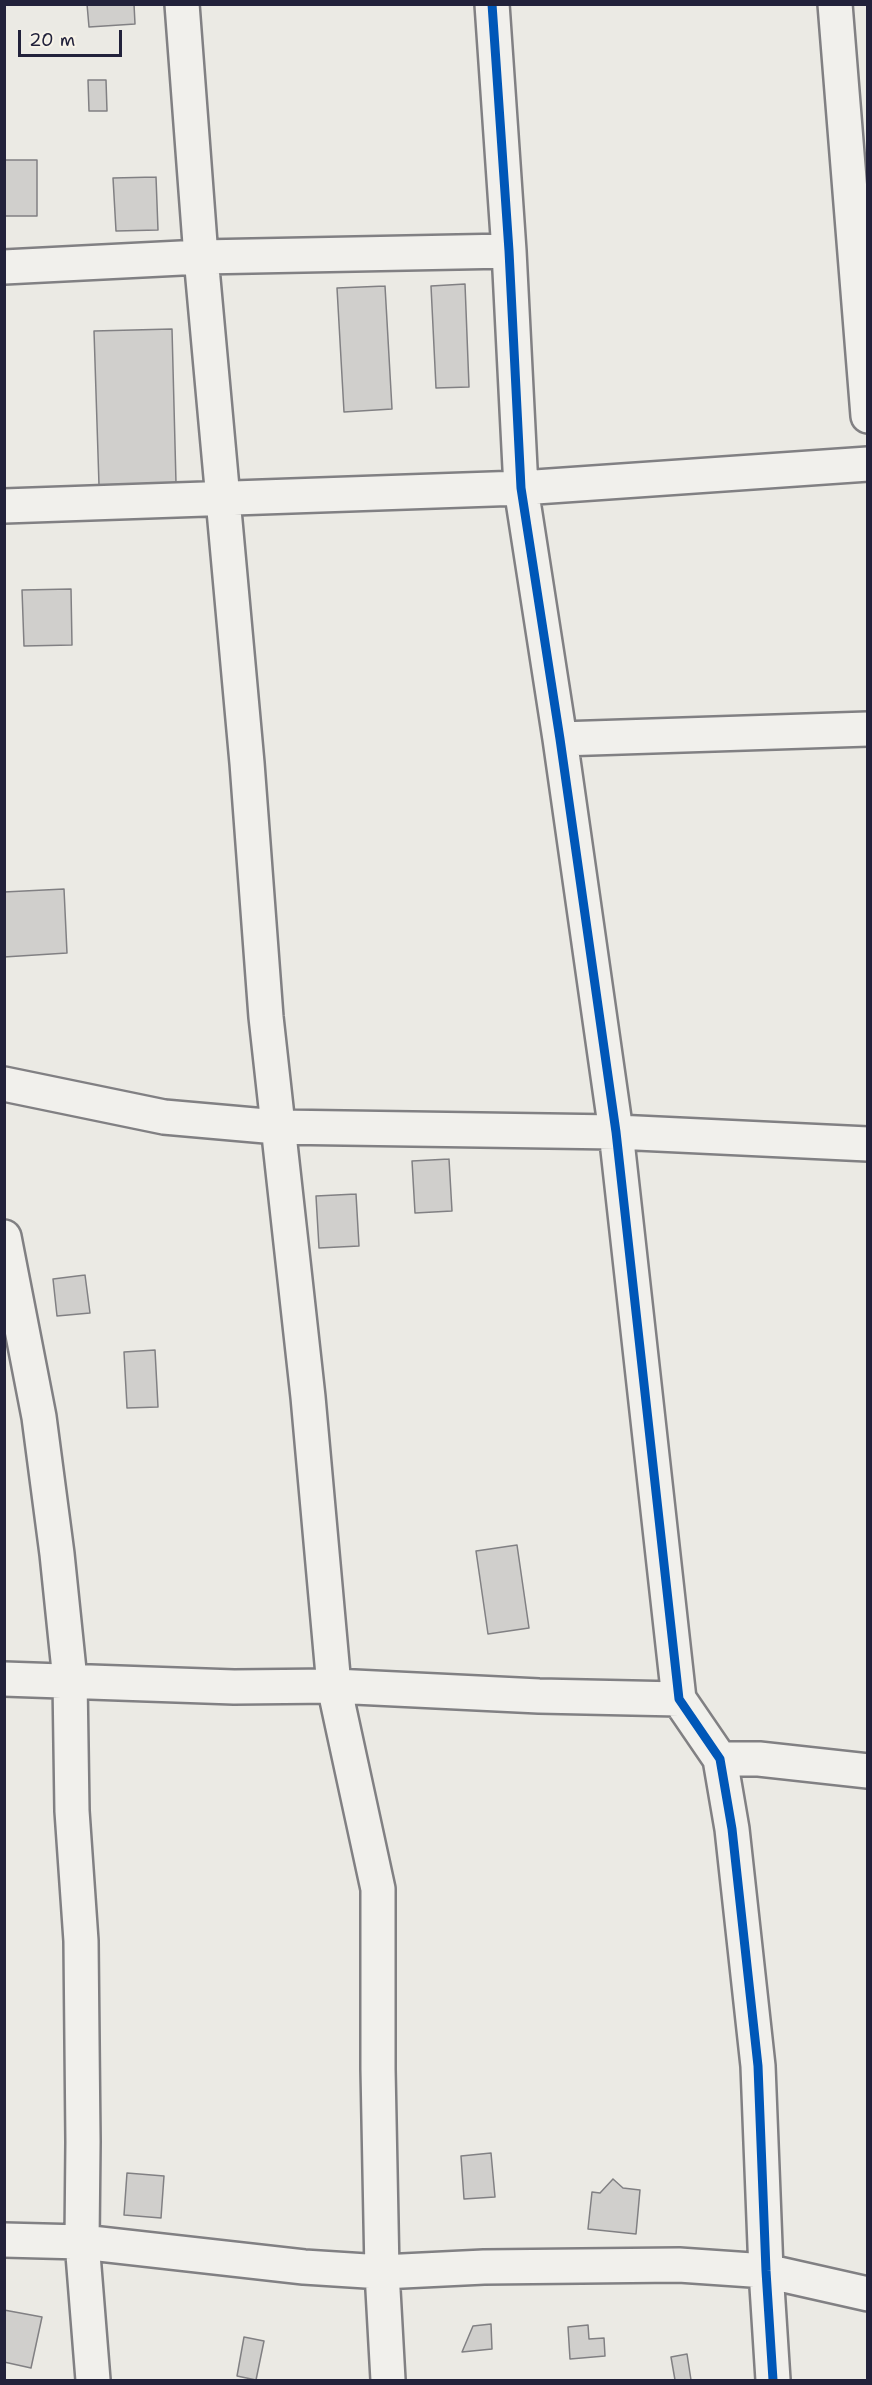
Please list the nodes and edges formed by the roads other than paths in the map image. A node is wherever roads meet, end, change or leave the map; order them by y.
1 (182, 4) edge
2 (492, 4) edge
3 (835, 4) edge
4 (509, 252) junction
5 (201, 257) junction
6 (4, 267) edge
7 (867, 416) edge
8 (867, 464) edge
9 (521, 488) junction
10 (223, 497) junction
11 (4, 506) edge
12 (867, 729) edge
13 (560, 739) junction
14 (4, 1084) edge
15 (277, 1127) junction
16 (616, 1132) junction
17 (867, 1144) edge
18 (4, 1237) edge
19 (4, 1679) edge
20 (70, 1680) junction
21 (334, 1686) junction
22 (679, 1699) junction
23 (720, 1759) junction
24 (867, 1771) edge
25 (4, 2241) edge
26 (82, 2242) junction
27 (766, 2271) junction
28 (382, 2272) junction
29 (867, 2294) edge
30 (93, 2380) edge
31 (388, 2380) edge
32 (773, 2380) edge

1 - 5 street
2 - 4 street
3 - 7 street
4 - 5 street
4 - 9 street
5 - 6 street
5 - 10 street
8 - 9 street
9 - 10 street
9 - 13 street
10 - 11 street
10 - 15 street
12 - 13 street
13 - 16 street
14 - 15 street
15 - 16 street
15 - 21 street
16 - 17 street
16 - 22 street
18 - 20 street
19 - 20 street
20 - 21 street
20 - 26 street
21 - 22 street
21 - 28 street
22 - 23 street
23 - 24 street
23 - 27 street
25 - 26 street
26 - 28 street
26 - 30 street
27 - 28 street
27 - 29 street
27 - 32 street
28 - 31 street

